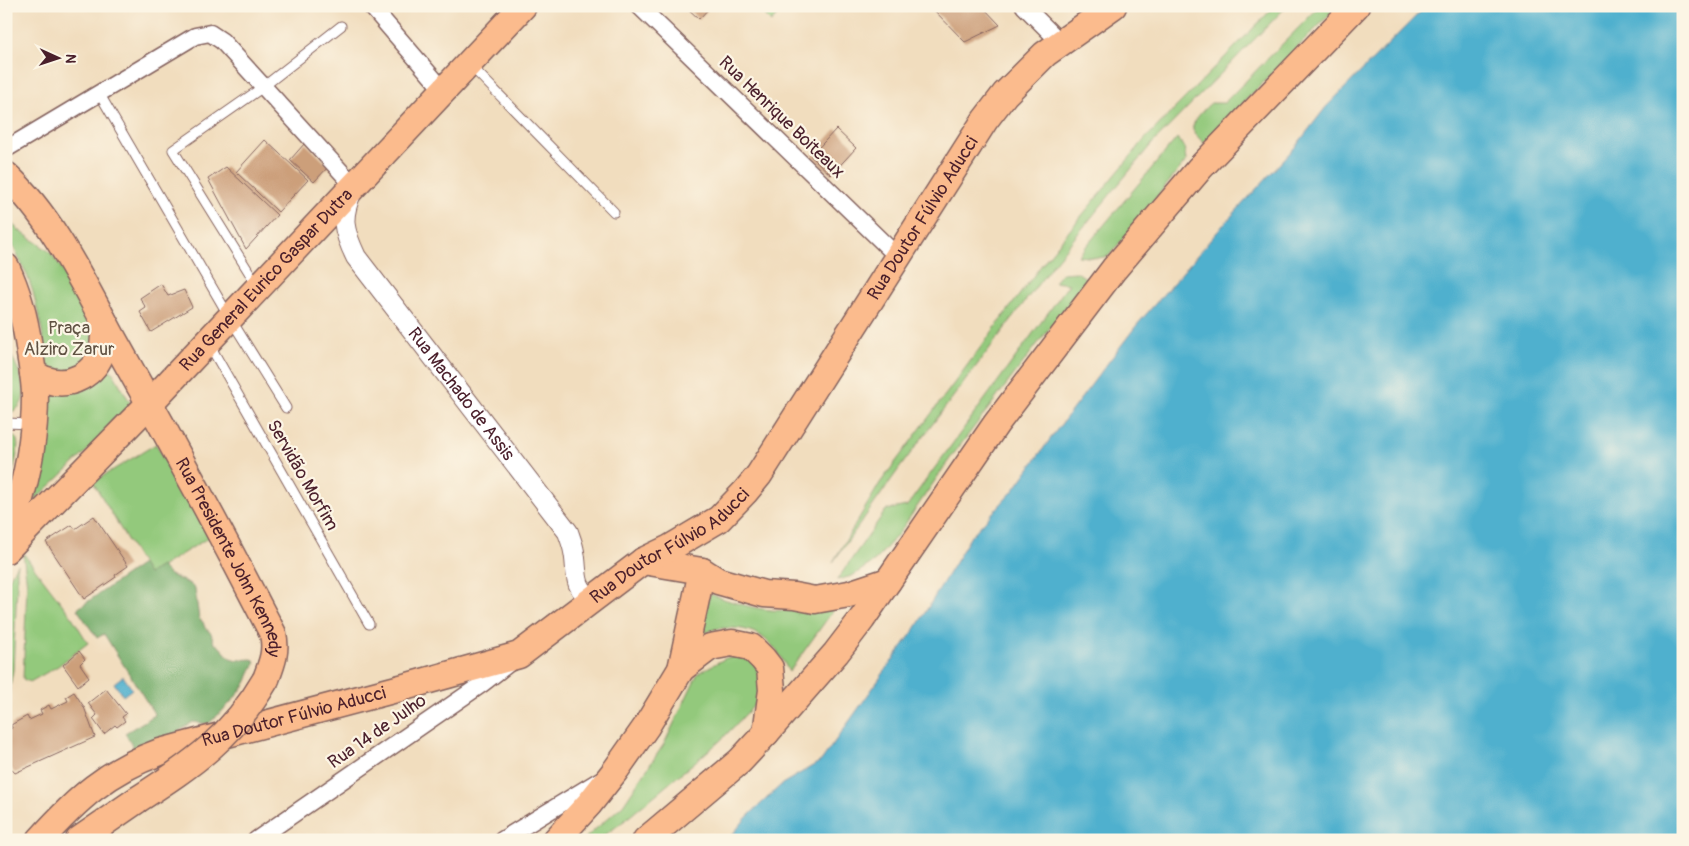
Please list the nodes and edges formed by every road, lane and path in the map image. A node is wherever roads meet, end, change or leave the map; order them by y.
1 (371, 6) edge
2 (523, 6) edge
3 (639, 6) edge
4 (1024, 6) edge
5 (1113, 6) edge
6 (1356, 6) edge
7 (341, 26) dead end
8 (1061, 43) junction
9 (469, 64) junction
10 (264, 87) junction
11 (444, 90) junction
12 (99, 93) junction
13 (6, 149) edge
14 (6, 176) edge
15 (354, 186) junction
16 (614, 212) dead end
17 (898, 257) junction
18 (6, 267) edge
19 (259, 288) junction
20 (230, 318) junction
21 (103, 320) junction
22 (208, 342) junction
23 (188, 363) junction
24 (130, 368) junction
25 (33, 373) junction
26 (148, 399) junction
27 (286, 408) dead end
28 (6, 423) edge
29 (34, 424) junction
30 (7, 543) edge
31 (643, 561) junction
32 (702, 572) junction
33 (888, 581) junction
34 (592, 599) junction
35 (369, 624) dead end
36 (519, 655) junction
37 (681, 669) junction
38 (766, 733) junction
39 (615, 771) junction
40 (40, 840) edge
41 (79, 840) edge
42 (256, 840) edge
43 (502, 840) edge
44 (556, 840) edge
45 (646, 840) edge

1 - 11 street
2 - 9 main road, Rua General Eurico Gaspar Dutra
3 - 17 street, Rua Henrique Boiteaux
4 - 8 street
5 - 8 main road, Rua Doutor Fúlvio Aducci
6 - 33 main road
7 - 10 lane
8 - 17 main road, Rua Doutor Fúlvio Aducci
9 - 11 main road, Rua General Eurico Gaspar Dutra
9 - 16 lane
10 - 12 street
10 - 15 street
10 - 19 lane
11 - 15 main road, Rua General Eurico Gaspar Dutra
12 - 13 street
12 - 20 lane
14 - 21 main road, Rua Presidente John Kennedy
15 - 19 main road, Rua General Eurico Gaspar Dutra
15 - 34 street, Rua Machado de Assis
17 - 31 main road, Rua Doutor Fúlvio Aducci
18 - 25 main road
19 - 20 main road, Rua General Eurico Gaspar Dutra
20 - 22 main road, Rua General Eurico Gaspar Dutra
20 - 27 lane
21 - 24 main road, Rua Presidente John Kennedy
21 - 25 main road
22 - 23 main road, Rua General Eurico Gaspar Dutra
22 - 35 lane, Servidão Morfim
23 - 24 main road
23 - 26 main road, Rua General Eurico Gaspar Dutra
24 - 26 main road, Rua Presidente John Kennedy
25 - 29 main road
26 - 30 main road, Rua General Eurico Gaspar Dutra
26 - 41 main road, Rua Presidente John Kennedy, bridge
28 - 29 lane
29 - 30 main road
31 - 32 main road
31 - 34 main road, Rua Doutor Fúlvio Aducci
32 - 33 main road
32 - 37 main road
33 - 38 main road
34 - 36 main road, Rua Doutor Fúlvio Aducci
36 - 40 main road, Rua Doutor Fúlvio Aducci
36 - 42 street, Rua 14 de Julho
37 - 38 main road
37 - 39 main road
38 - 45 main road
39 - 43 street
39 - 44 main road

